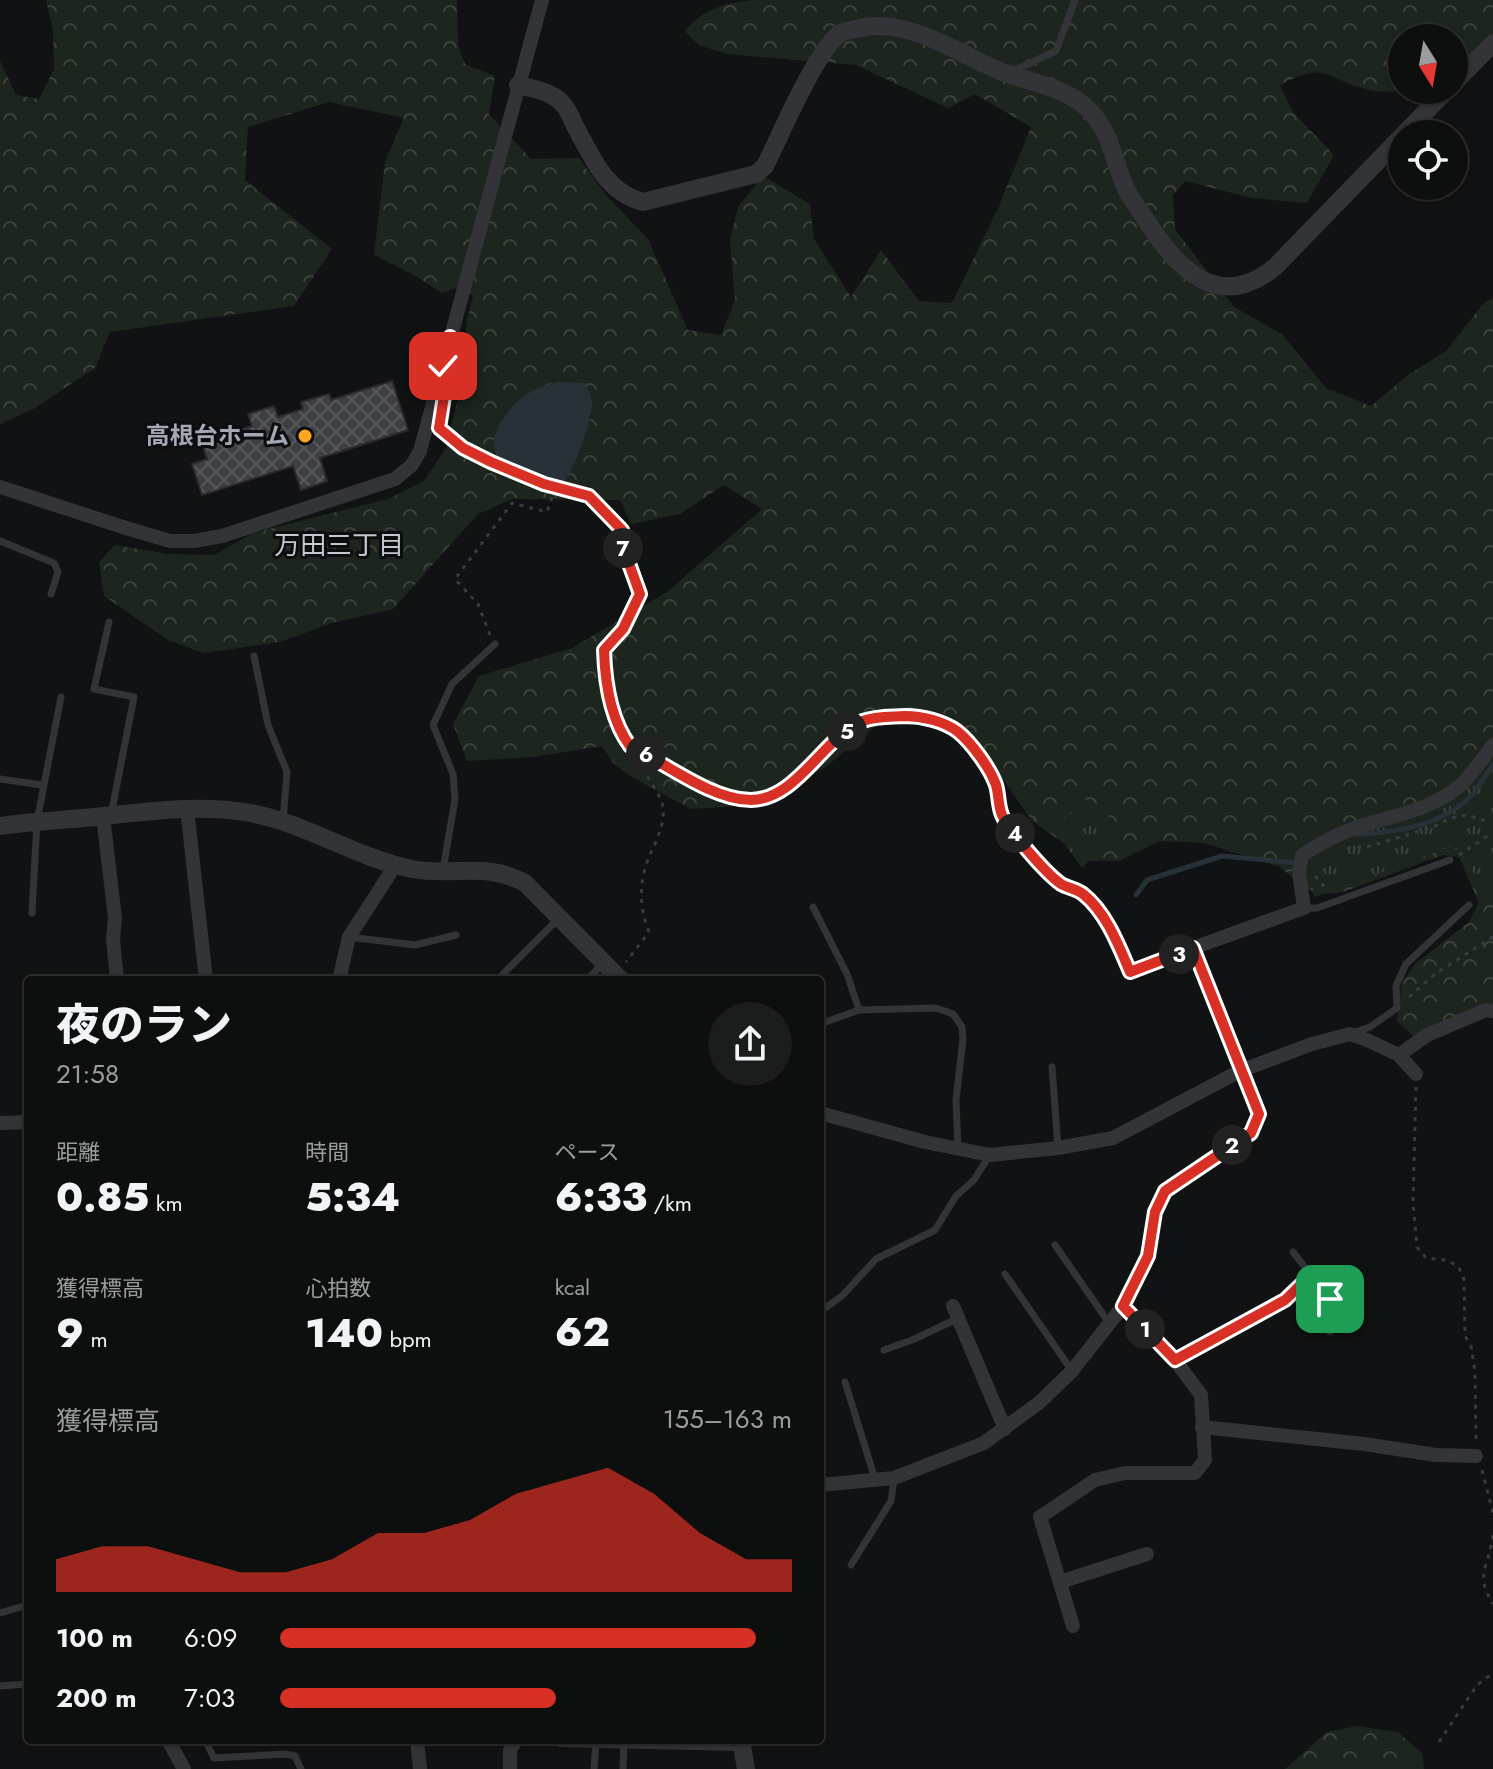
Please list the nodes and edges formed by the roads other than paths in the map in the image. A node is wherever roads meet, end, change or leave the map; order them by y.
1 (542, 0) edge
2 (1075, 0) edge
3 (1493, 43) edge
4 (1468, 69) edge
5 (1006, 75) junction
6 (518, 85) junction
7 (1433, 104) edge
8 (1418, 120) edge
9 (1388, 150) edge
10 (0, 487) edge
11 (0, 541) edge
12 (51, 594) dead end
13 (109, 622) dead end
14 (495, 644) road end
15 (254, 656) dead end
16 (61, 697) dead end
17 (1493, 745) edge
18 (0, 779) edge
19 (42, 785) junction
20 (187, 808) junction
21 (107, 816) junction
22 (37, 821) junction
23 (283, 823) junction
24 (0, 826) edge
25 (1024, 846) road end
26 (1450, 860) road end
27 (392, 864) junction
28 (443, 870) junction
29 (1469, 905) dead end
30 (813, 907) dead end
31 (1304, 908) junction
32 (32, 913) dead end
33 (559, 917) junction
34 (456, 935) dead end
35 (349, 937) junction
36 (1193, 948) junction
37 (614, 972) edge
38 (117, 976) edge
39 (206, 976) edge
40 (340, 976) edge
41 (501, 976) edge
42 (859, 1010) junction
43 (1493, 1011) edge
44 (824, 1023) edge
45 (1350, 1034) junction
46 (1399, 1055) junction
47 (1052, 1067) dead end
48 (1240, 1071) junction
49 (1416, 1074) road end
50 (824, 1114) edge
51 (24, 1122) edge
52 (0, 1123) edge
53 (1058, 1148) junction
54 (958, 1149) junction
55 (990, 1155) junction
56 (1055, 1245) dead end
57 (1293, 1252) dead end
58 (1005, 1274) dead end
59 (1311, 1275) junction
60 (1123, 1306) junction
61 (824, 1309) edge
62 (956, 1312) joint
63 (1109, 1323) junction
64 (1330, 1332) dead end
65 (884, 1350) dead end
66 (1175, 1360) junction
67 (1072, 1371) junction
68 (845, 1382) dead end
69 (1202, 1427) junction
70 (1005, 1429) junction
71 (1476, 1456) road end
72 (894, 1478) junction
73 (875, 1479) junction
74 (824, 1485) edge
75 (1147, 1554) dead end
76 (851, 1565) dead end
77 (1060, 1582) junction
78 (24, 1606) edge
79 (0, 1613) edge
80 (1073, 1626) dead end
81 (24, 1684) edge
82 (0, 1686) edge
83 (170, 1744) edge
84 (207, 1744) edge
85 (417, 1744) edge
86 (514, 1744) edge
87 (596, 1744) edge
88 (621, 1744) edge
89 (741, 1744) edge
90 (184, 1769) edge
91 (301, 1769) edge
92 (420, 1769) edge
93 (510, 1769) edge
94 (594, 1769) edge
95 (623, 1769) edge
96 (746, 1769) edge

1 - 6 street
2 - 5 lane
3 - 4 street
5 - 6 street
5 - 9 street
6 - 10 street
7 - 8 street
11 - 12 lane
13 - 21 lane
14 - 28 lane
15 - 23 lane
16 - 19 lane
17 - 31 street
18 - 19 lane
19 - 22 lane
20 - 21 street
20 - 23 street
20 - 39 street
21 - 22 street
21 - 38 street
22 - 24 street
22 - 32 lane
23 - 27 street
25 - 36 lane
26 - 31 lane
27 - 28 street
27 - 35 street
28 - 33 street
29 - 45 lane
30 - 42 lane
31 - 36 street
33 - 37 street
33 - 41 lane
34 - 35 lane
35 - 40 street
36 - 48 street
42 - 44 lane
42 - 54 lane
43 - 46 street
45 - 46 street
45 - 48 street
46 - 49 street
47 - 53 lane
48 - 53 street
48 - 60 street
50 - 54 street
51 - 52 street
53 - 55 street
54 - 55 street
55 - 61 lane
56 - 63 lane
57 - 59 lane
58 - 67 lane
59 - 64 lane
59 - 66 lane
60 - 63 street
60 - 66 street
62 - 65 lane
62 - 70 street
63 - 67 street
66 - 69 street
67 - 70 street
68 - 73 lane
69 - 71 street
69 - 77 street
70 - 72 street
72 - 73 street
72 - 76 lane
73 - 74 street
75 - 77 street
77 - 80 street
78 - 79 lane
81 - 82 lane
83 - 90 street
84 - 91 lane
85 - 92 street
86 - 93 street
87 - 94 lane
88 - 95 lane
89 - 96 street

